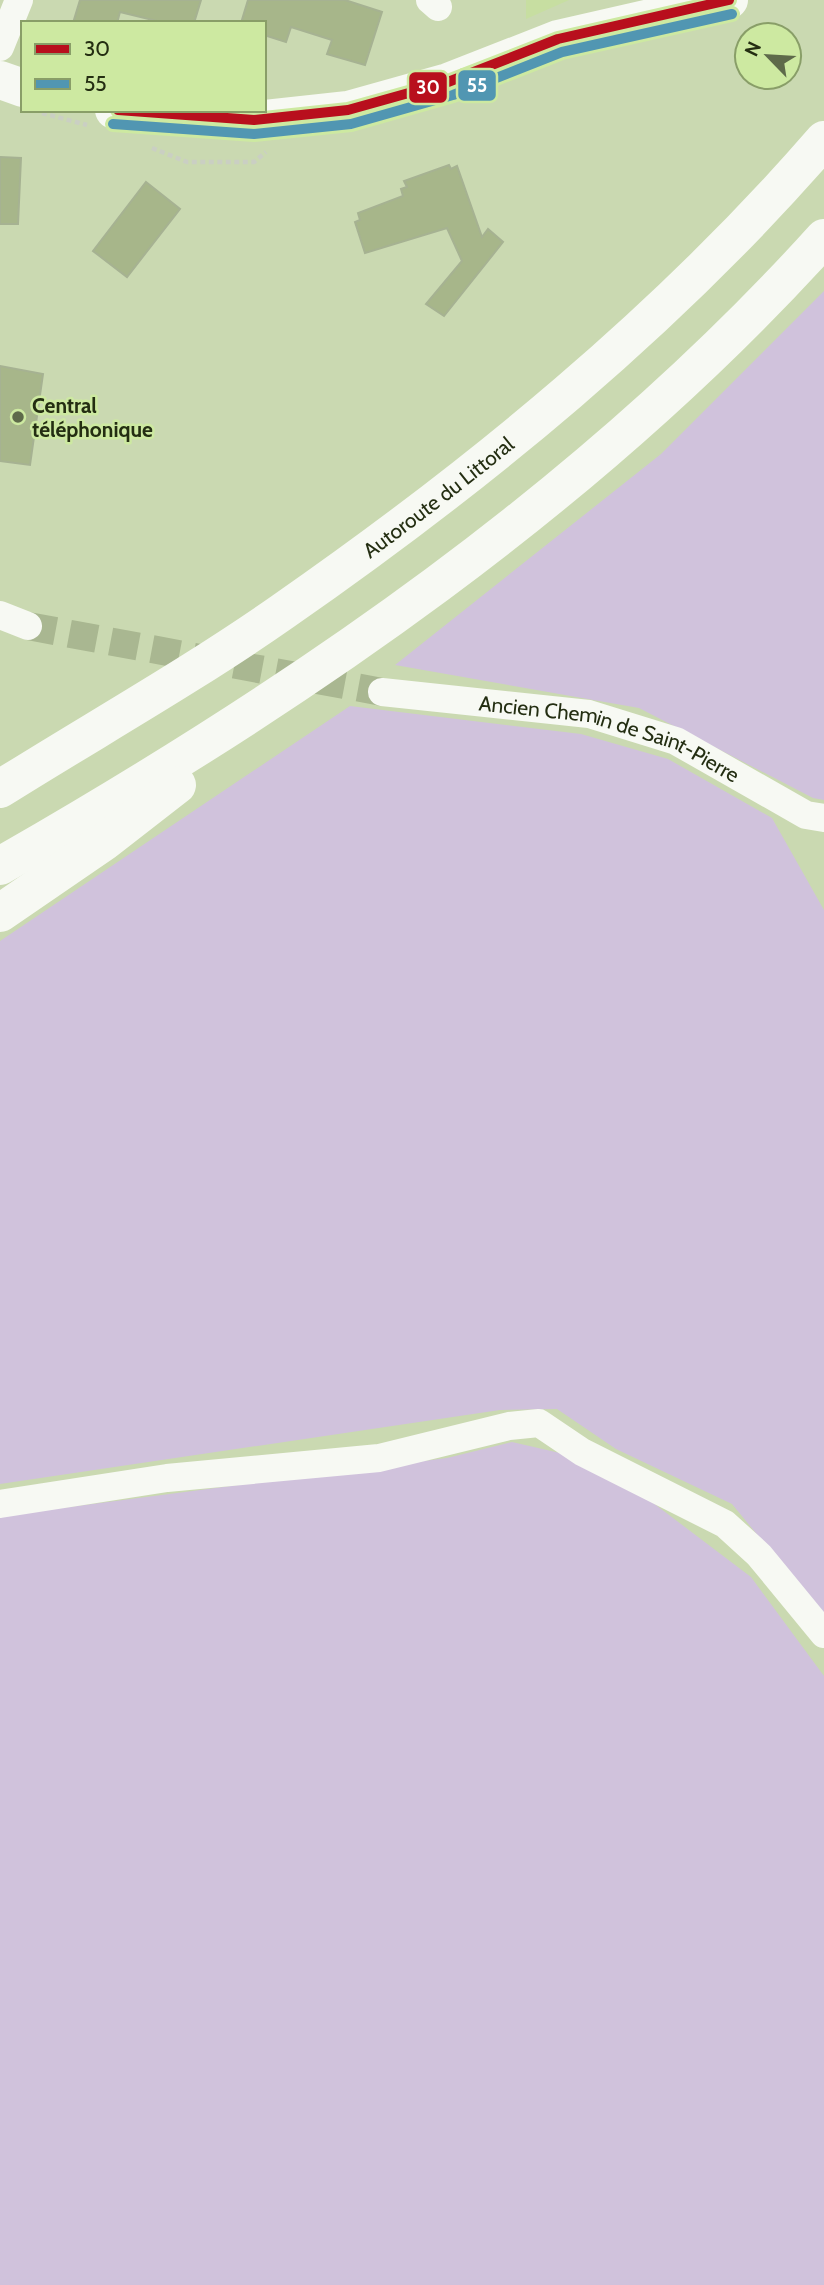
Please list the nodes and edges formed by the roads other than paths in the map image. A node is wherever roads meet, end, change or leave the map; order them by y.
1 (19, 0) edge
2 (730, 0) edge
3 (0, 47) edge
4 (0, 80) edge
5 (21, 87) edge
6 (142, 112) edge
7 (824, 140) edge
8 (824, 238) edge
9 (455, 570) junction
10 (281, 613) junction
11 (0, 615) edge
12 (28, 626) tunnel mouth
13 (382, 692) tunnel mouth
14 (0, 759) edge
15 (0, 789) edge
16 (824, 818) edge
17 (0, 866) edge
18 (0, 913) edge
19 (0, 1504) edge
20 (824, 1634) edge

1 - 3 street
2 - 6 main road
4 - 5 main road
7 - 10 main road, Autoroute du Littoral
8 - 9 main road
9 - 17 main road
9 - 18 main road
10 - 14 main road
10 - 15 main road, Autoroute du Littoral
11 - 12 street
13 - 16 street, Ancien Chemin de Saint-Pierre
19 - 20 street

